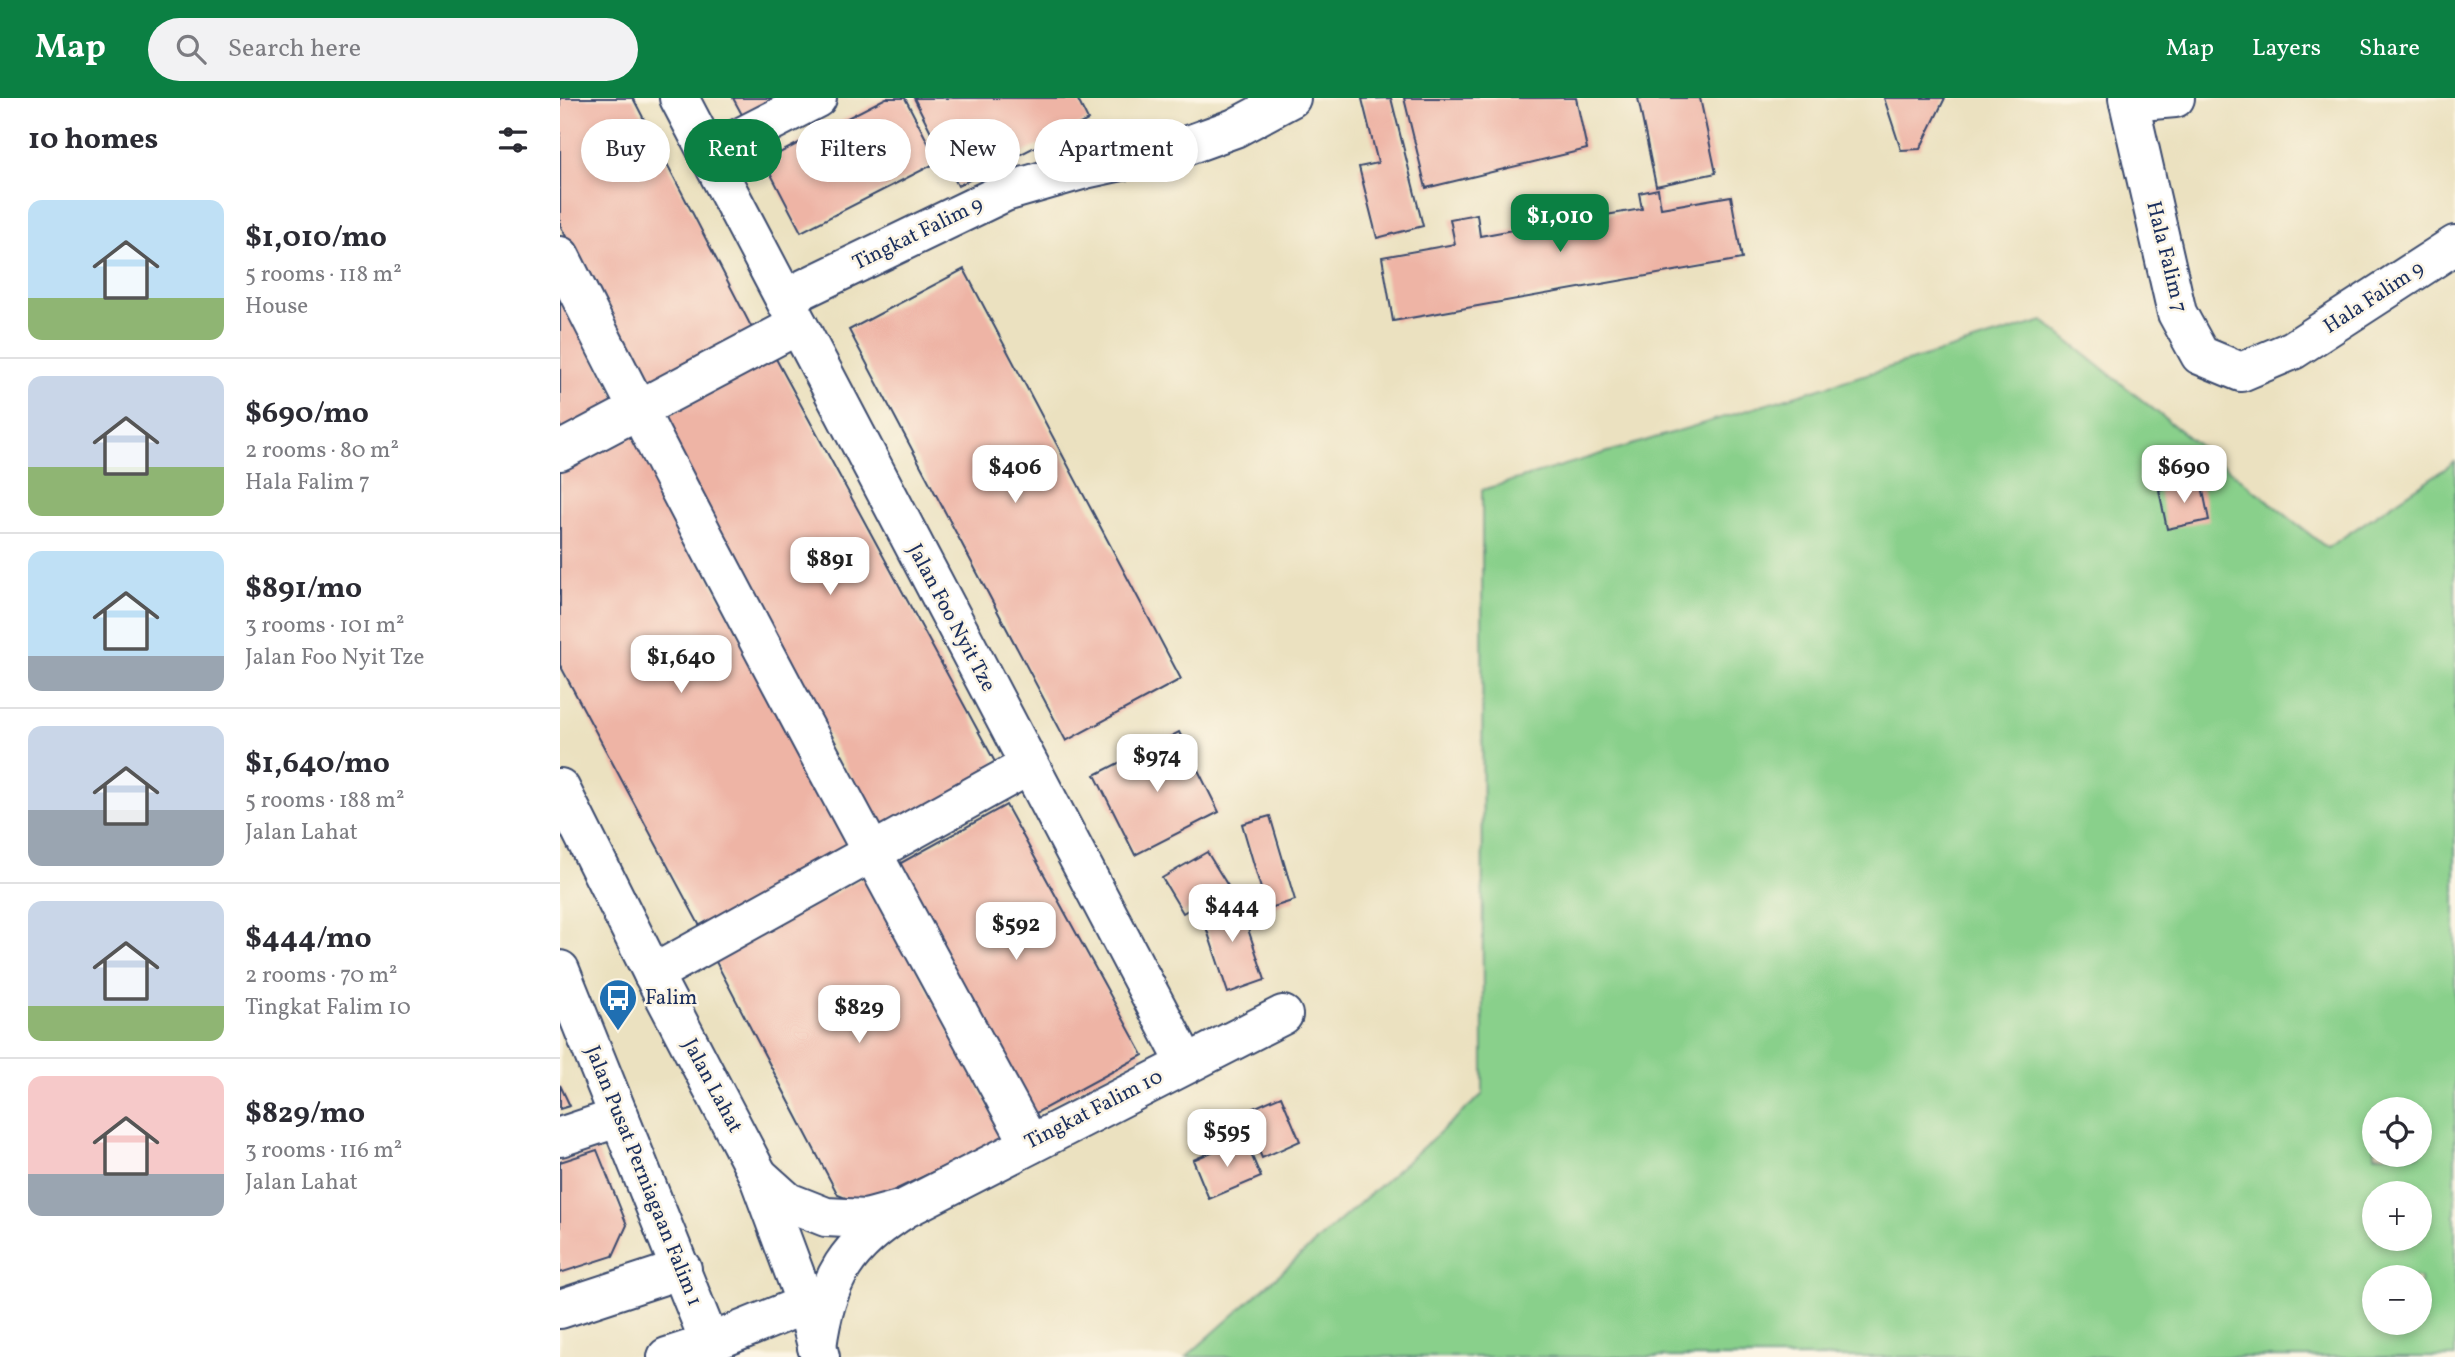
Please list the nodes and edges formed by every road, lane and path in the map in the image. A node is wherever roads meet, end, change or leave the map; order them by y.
1 (678, 98) edge
2 (817, 98) edge
3 (1291, 98) edge
4 (2175, 98) edge
5 (2129, 100) edge
6 (689, 119) edge
7 (776, 119) edge
8 (723, 182) edge
9 (2455, 245) edge
10 (560, 256) edge
11 (791, 311) junction
12 (2294, 350) joint
13 (637, 410) junction
14 (560, 451) edge
15 (1028, 766) junction
16 (560, 788) edge
17 (872, 853) junction
18 (560, 970) edge
19 (653, 974) junction
20 (1283, 1014) dead end
21 (1186, 1063) junction
22 (620, 1117) junction
23 (560, 1137) edge
24 (1030, 1143) junction
25 (758, 1175) junction
26 (906, 1208) junction
27 (682, 1269) junction
28 (806, 1304) junction
29 (560, 1309) edge
30 (710, 1343) junction
31 (818, 1352) edge
32 (667, 1357) edge

1 - 6 street, Jalan Foo Nyit Tze
2 - 7 street
3 - 11 street, Tingkat Falim 9
4 - 5 street
5 - 12 street, Hala Falim 7
8 - 11 street, Jalan Foo Nyit Tze
9 - 12 street, Hala Falim 9
10 - 13 street
11 - 13 street, Tingkat Falim 9
11 - 15 street, Jalan Foo Nyit Tze
13 - 14 street, Tingkat Falim 9
13 - 17 street
15 - 17 street
15 - 21 street, Jalan Foo Nyit Tze
16 - 19 street, Jalan Lahat
17 - 19 street
17 - 24 street
18 - 22 street, Jalan Pusat Perniagaan Falim 1
19 - 25 street, Jalan Lahat
20 - 21 street, Tingkat Falim 10
21 - 24 street, Tingkat Falim 10
22 - 23 street
22 - 27 street, Jalan Pusat Perniagaan Falim 1
24 - 26 street, Tingkat Falim 10
25 - 26 street
25 - 28 street, Jalan Lahat
26 - 31 street
27 - 29 street
27 - 30 street, Jalan Pusat Perniagaan Falim 1
28 - 30 street
28 - 31 street, Jalan Lahat
30 - 32 street

